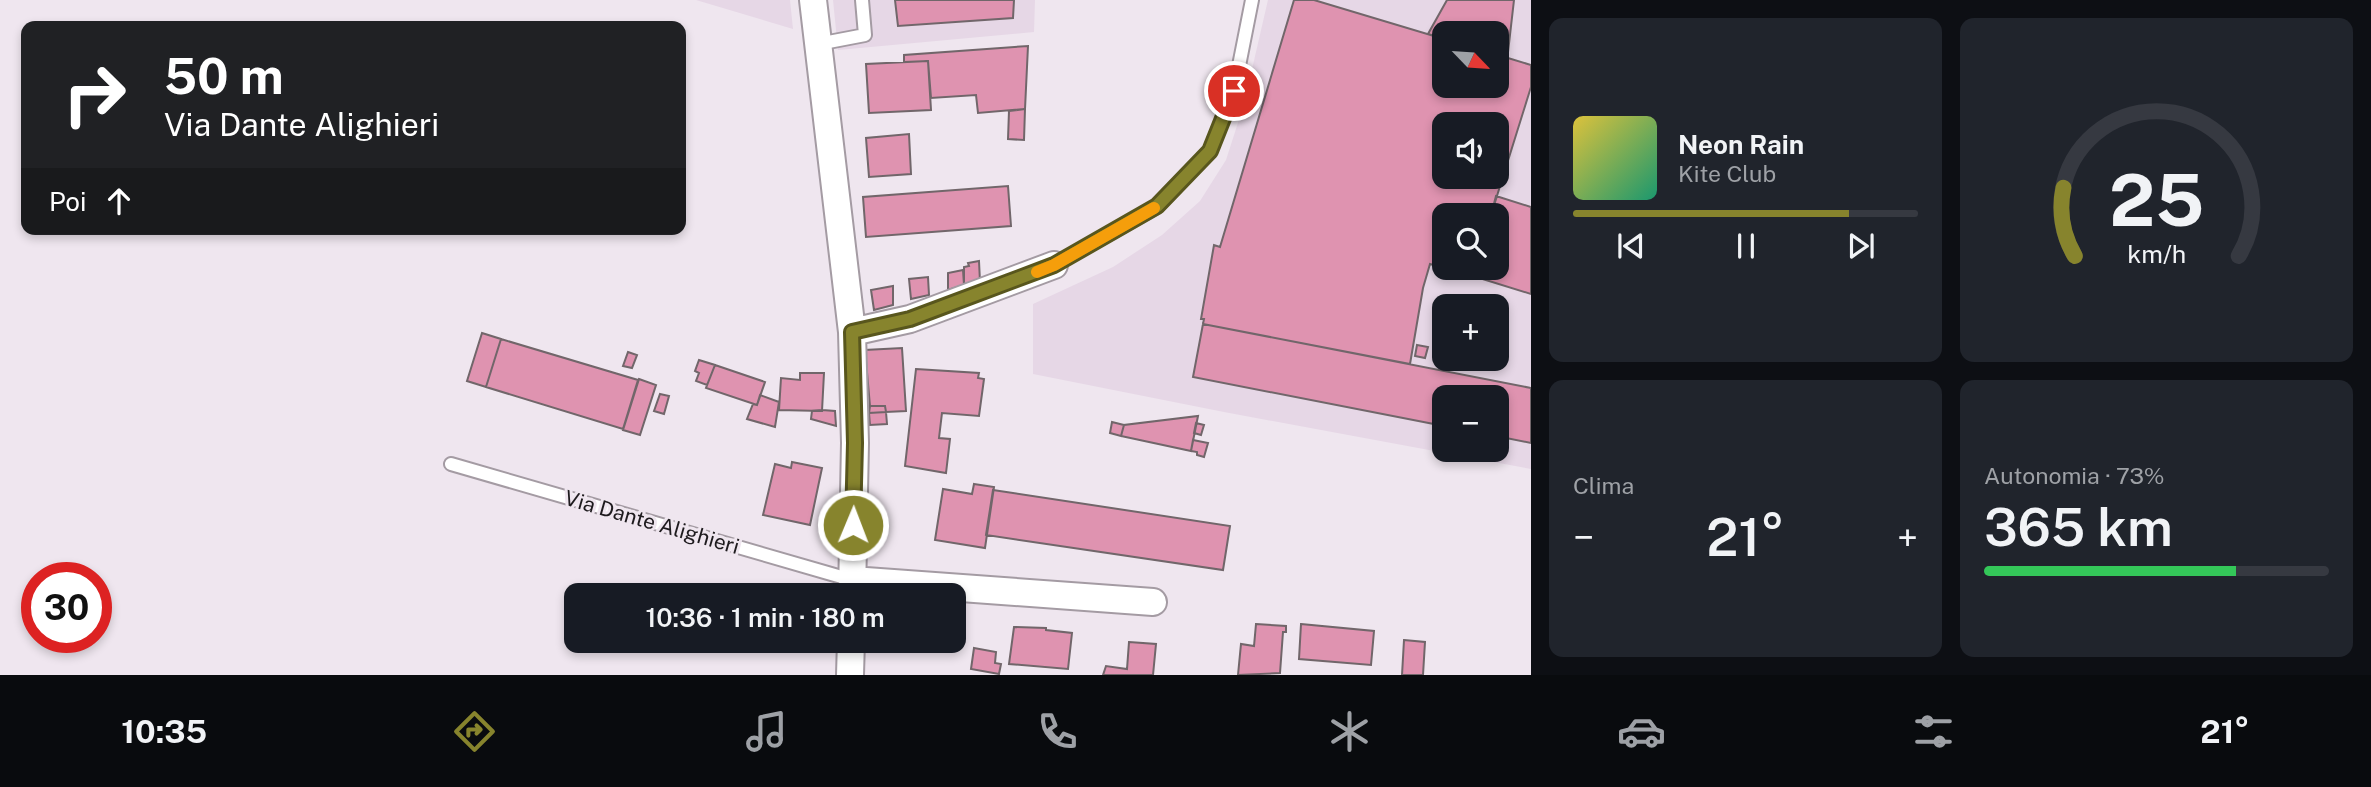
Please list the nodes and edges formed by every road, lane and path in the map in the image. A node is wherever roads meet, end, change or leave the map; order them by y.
1 (813, 0) edge
2 (862, 0) edge
3 (1252, 0) edge
4 (818, 44) junction
5 (1054, 265) joint
6 (852, 332) junction
7 (451, 464) dead end
8 (839, 583) edge
9 (852, 583) edge
10 (966, 593) edge
11 (1153, 602) dead end
12 (851, 653) edge
13 (850, 675) edge

1 - 4 street
2 - 4 lane
3 - 5 lane
4 - 6 street
5 - 6 street
6 - 9 street
7 - 8 lane, Via Dante Alighieri
10 - 11 street, Via Dante Alighieri
12 - 13 street

